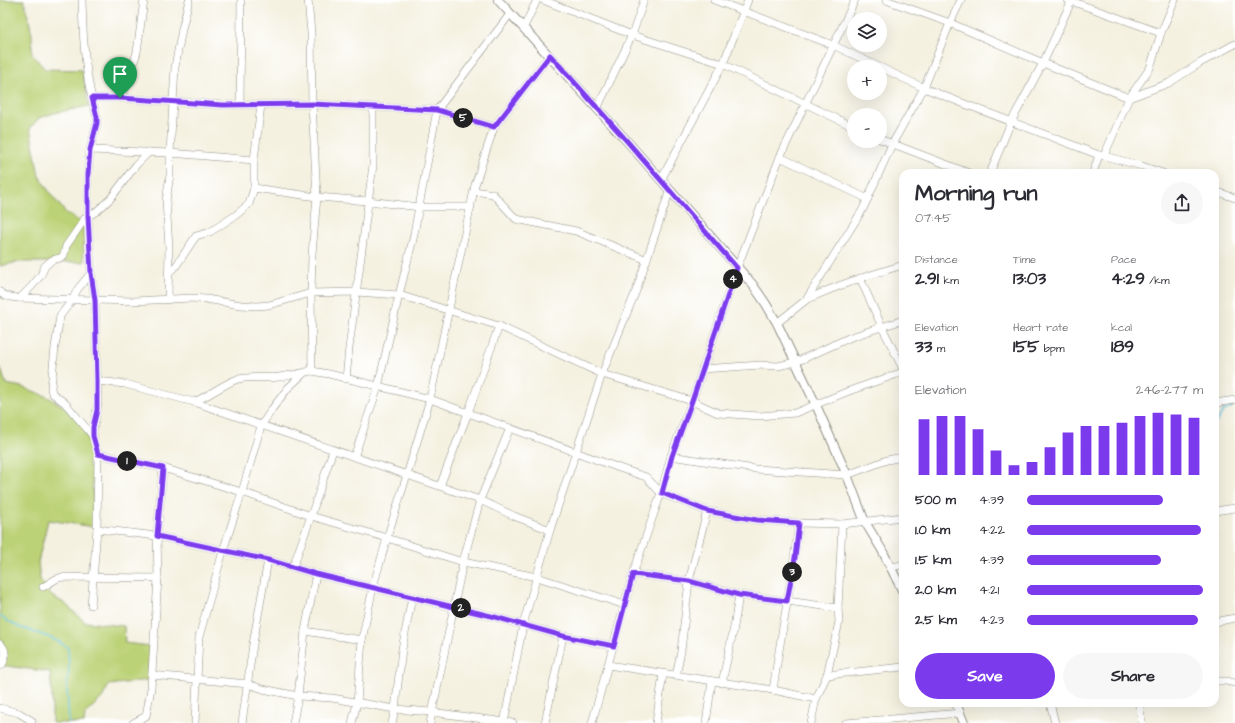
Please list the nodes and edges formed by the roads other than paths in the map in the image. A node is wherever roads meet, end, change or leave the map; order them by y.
1 (82, 0) edge
2 (144, 0) edge
3 (190, 0) edge
4 (241, 0) edge
5 (308, 0) edge
6 (498, 0) edge
7 (537, 0) edge
8 (543, 0) edge
9 (644, 0) edge
10 (714, 0) edge
11 (748, 0) edge
12 (855, 0) edge
13 (886, 0) edge
14 (961, 0) edge
15 (1070, 0) edge
16 (1174, 0) edge
17 (744, 11) junction
18 (510, 14) junction
19 (950, 23) junction
20 (524, 27) junction
21 (1161, 33) junction
22 (632, 35) junction
23 (1235, 44) edge
24 (833, 45) junction
25 (550, 55) junction
26 (1043, 63) junction
27 (723, 64) junction
28 (924, 88) junction
29 (92, 98) junction
30 (120, 98) junction
31 (1130, 98) junction
32 (173, 102) junction
33 (805, 103) junction
34 (312, 104) junction
35 (240, 105) junction
36 (260, 105) junction
37 (373, 108) junction
38 (597, 109) junction
39 (437, 110) junction
40 (1011, 122) junction
41 (847, 124) edge
42 (494, 127) junction
43 (887, 142) edge
44 (892, 144) junction
45 (90, 150) junction
46 (149, 152) junction
47 (170, 153) junction
48 (1101, 156) junction
49 (780, 157) junction
50 (254, 160) junction
51 (958, 169) edge
52 (992, 169) edge
53 (1095, 169) edge
54 (1151, 169) edge
55 (661, 180) junction
56 (254, 188) junction
57 (670, 190) junction
58 (474, 191) junction
59 (1219, 192) edge
60 (317, 197) junction
61 (1235, 198) edge
62 (868, 199) junction
63 (368, 201) junction
64 (420, 207) junction
65 (471, 207) junction
66 (88, 216) junction
67 (647, 260) junction
68 (899, 266) edge
69 (737, 268) junction
70 (170, 272) junction
71 (91, 273) junction
72 (860, 278) junction
73 (0, 292) edge
74 (356, 292) junction
75 (310, 294) junction
76 (398, 295) junction
77 (20, 298) junction
78 (73, 299) junction
79 (95, 300) junction
80 (168, 300) junction
81 (806, 300) junction
82 (448, 310) junction
83 (899, 321) edge
84 (777, 322) junction
85 (499, 326) junction
86 (882, 327) junction
87 (899, 361) edge
88 (796, 362) junction
89 (702, 369) junction
90 (309, 372) junction
91 (899, 373) edge
92 (602, 374) junction
93 (346, 378) junction
94 (97, 381) junction
95 (378, 387) junction
96 (430, 399) junction
97 (1235, 400) edge
98 (692, 401) junction
99 (194, 402) junction
100 (1219, 402) edge
101 (816, 405) junction
102 (468, 413) junction
103 (262, 426) junction
104 (510, 428) junction
105 (93, 436) junction
106 (333, 450) junction
107 (576, 452) junction
108 (98, 454) junction
109 (672, 456) junction
110 (354, 457) junction
111 (899, 458) edge
112 (163, 468) junction
113 (407, 475) junction
114 (847, 475) junction
115 (440, 486) junction
116 (242, 492) junction
117 (662, 493) junction
118 (480, 500) junction
119 (1235, 508) edge
120 (1219, 510) edge
121 (707, 511) junction
122 (311, 516) junction
123 (899, 518) edge
124 (865, 522) junction
125 (799, 523) junction
126 (842, 524) junction
127 (97, 529) junction
128 (550, 530) junction
129 (157, 536) junction
130 (387, 538) junction
131 (223, 551) junction
132 (268, 560) junction
133 (463, 562) junction
134 (899, 566) edge
135 (293, 567) junction
136 (890, 567) junction
137 (316, 574) junction
138 (633, 574) junction
139 (94, 577) junction
140 (537, 577) junction
141 (158, 578) junction
142 (689, 581) junction
143 (899, 584) edge
144 (43, 587) dead end
145 (373, 587) junction
146 (739, 595) junction
147 (412, 597) junction
148 (787, 601) junction
149 (91, 605) dead end
150 (625, 605) junction
151 (453, 606) junction
152 (838, 608) junction
153 (1233, 619) edge
154 (1219, 621) edge
155 (523, 625) junction
156 (305, 631) junction
157 (563, 636) junction
158 (362, 640) junction
159 (0, 644) edge
160 (614, 646) junction
161 (608, 665) junction
162 (0, 666) edge
163 (899, 667) edge
164 (663, 674) junction
165 (152, 675) junction
166 (827, 675) junction
167 (676, 676) junction
168 (196, 680) junction
169 (712, 681) junction
170 (1219, 681) edge
171 (722, 683) junction
172 (1235, 683) edge
173 (248, 684) junction
174 (773, 690) junction
175 (298, 696) junction
176 (816, 699) junction
177 (356, 703) junction
178 (958, 707) edge
179 (1051, 707) edge
180 (1140, 707) edge
181 (0, 708) edge
182 (395, 709) junction
183 (431, 712) junction
184 (960, 713) junction
185 (470, 720) edge
186 (32, 721) dead end
187 (504, 722) edge
188 (133, 723) edge
189 (195, 723) edge
190 (242, 723) edge
191 (293, 723) edge
192 (352, 723) edge
193 (392, 723) edge
194 (430, 723) edge
195 (513, 723) edge
196 (545, 723) edge
197 (592, 723) edge
198 (656, 723) edge
199 (706, 723) edge
200 (810, 723) edge
201 (846, 723) edge
202 (964, 723) edge
203 (1055, 723) edge
204 (1142, 723) edge

1 - 29 street
2 - 30 street
3 - 32 street
4 - 35 street
5 - 34 street
6 - 18 street
7 - 20 street
8 - 22 street
9 - 22 street
10 - 17 street
11 - 17 street
12 - 24 street
13 - 19 street
14 - 19 street
15 - 21 street
15 - 26 street
16 - 21 street
17 - 24 street
17 - 27 street
18 - 20 street
18 - 39 street
19 - 26 street
19 - 28 street
20 - 25 street
21 - 31 street
22 - 27 street
22 - 38 street
23 - 31 street
24 - 28 street
24 - 33 street
25 - 38 street
25 - 42 street
26 - 31 street
26 - 40 street
27 - 33 street
27 - 55 street
28 - 40 street
28 - 44 street
29 - 30 street
29 - 45 street
30 - 32 street
31 - 48 street
32 - 35 street
32 - 47 street
33 - 41 street
33 - 49 street
34 - 36 street
34 - 37 street
34 - 60 street
35 - 36 street
36 - 50 street
37 - 39 street
37 - 63 street
38 - 55 street
39 - 42 street
39 - 64 street
40 - 48 street
40 - 52 street
42 - 58 street
43 - 44 street
44 - 51 street
44 - 62 street
45 - 46 street
45 - 66 street
46 - 47 street
46 - 66 street
47 - 50 street
47 - 70 street
48 - 53 street
48 - 54 street
49 - 62 street
49 - 69 street
50 - 56 street
55 - 57 street
56 - 60 street
56 - 70 street
57 - 67 street
57 - 69 street
58 - 65 street
58 - 67 street
59 - 61 street
60 - 63 street
60 - 75 street
62 - 81 street
63 - 64 street
63 - 74 street
64 - 65 street
64 - 76 street
65 - 82 street
66 - 71 street
66 - 77 street
67 - 92 street
68 - 72 street
69 - 84 street
69 - 89 street
70 - 80 street
71 - 78 street
71 - 79 street
72 - 81 street
72 - 86 street
73 - 77 street
74 - 75 street
74 - 76 street
74 - 93 street
75 - 80 street
75 - 90 street
76 - 82 street
76 - 95 street
77 - 78 street
78 - 79 street
78 - 105 street
79 - 80 street
79 - 94 street
81 - 84 street
82 - 85 street
82 - 96 street
83 - 86 street
84 - 88 street
85 - 92 street
85 - 102 street
86 - 87 street
86 - 88 street
88 - 89 street
88 - 101 street
89 - 98 street
90 - 93 street
90 - 99 street
90 - 103 street
91 - 101 street
92 - 98 street
92 - 107 street
93 - 95 street
94 - 99 street
94 - 105 street
95 - 96 street
95 - 110 street
96 - 102 street
96 - 113 street
97 - 100 street
98 - 101 street
98 - 109 street
99 - 103 street
101 - 114 street
102 - 104 street
102 - 115 street
103 - 106 street
103 - 116 street
104 - 107 street
104 - 118 street
105 - 108 street
106 - 110 street
106 - 122 street
107 - 117 street
107 - 128 street
108 - 112 street
108 - 127 street
109 - 114 street
109 - 117 street
110 - 113 street
111 - 114 street
112 - 116 street
112 - 129 street
113 - 115 street
113 - 130 street
114 - 124 street
115 - 118 street
116 - 122 street
116 - 131 street
117 - 121 street
117 - 138 street
118 - 128 street
118 - 133 street
119 - 120 street
121 - 125 street
121 - 142 street
122 - 130 street
122 - 135 street
123 - 124 street
124 - 126 street
124 - 136 street
125 - 126 street
125 - 148 street
126 - 152 street
127 - 129 street
127 - 139 street
128 - 140 street
129 - 131 street
129 - 141 street
130 - 133 street
130 - 145 street
131 - 132 street
131 - 168 street
132 - 135 street
132 - 173 street
133 - 140 street
133 - 151 street
134 - 136 street
135 - 137 street
136 - 143 street
137 - 145 street
137 - 156 street
138 - 142 street
138 - 150 street
139 - 141 street
139 - 144 street
139 - 149 street
140 - 150 street
140 - 155 street
141 - 165 street
142 - 146 street
142 - 167 street
145 - 147 street
145 - 158 street
146 - 148 street
146 - 171 street
147 - 151 street
147 - 182 street
148 - 152 street
148 - 174 street
150 - 160 street
151 - 155 street
151 - 183 street
152 - 166 street
153 - 154 street
155 - 157 street
155 - 187 street
156 - 158 street
156 - 175 street
157 - 160 street
157 - 196 street
158 - 177 street
159 - 162 street
160 - 161 street
161 - 164 street
161 - 197 street
163 - 166 street
164 - 167 street
164 - 198 street
165 - 168 street
165 - 188 street
166 - 176 street
167 - 169 street
168 - 173 street
168 - 189 street
169 - 171 street
169 - 199 street
170 - 172 street
171 - 174 street
173 - 175 street
173 - 190 street
174 - 176 street
175 - 177 street
175 - 191 street
176 - 200 street
177 - 182 street
177 - 192 street
178 - 184 street
179 - 203 street
180 - 204 street
181 - 186 street
182 - 183 street
182 - 193 street
183 - 185 street
183 - 194 street
184 - 201 street
184 - 202 street
185 - 187 street
187 - 195 street

